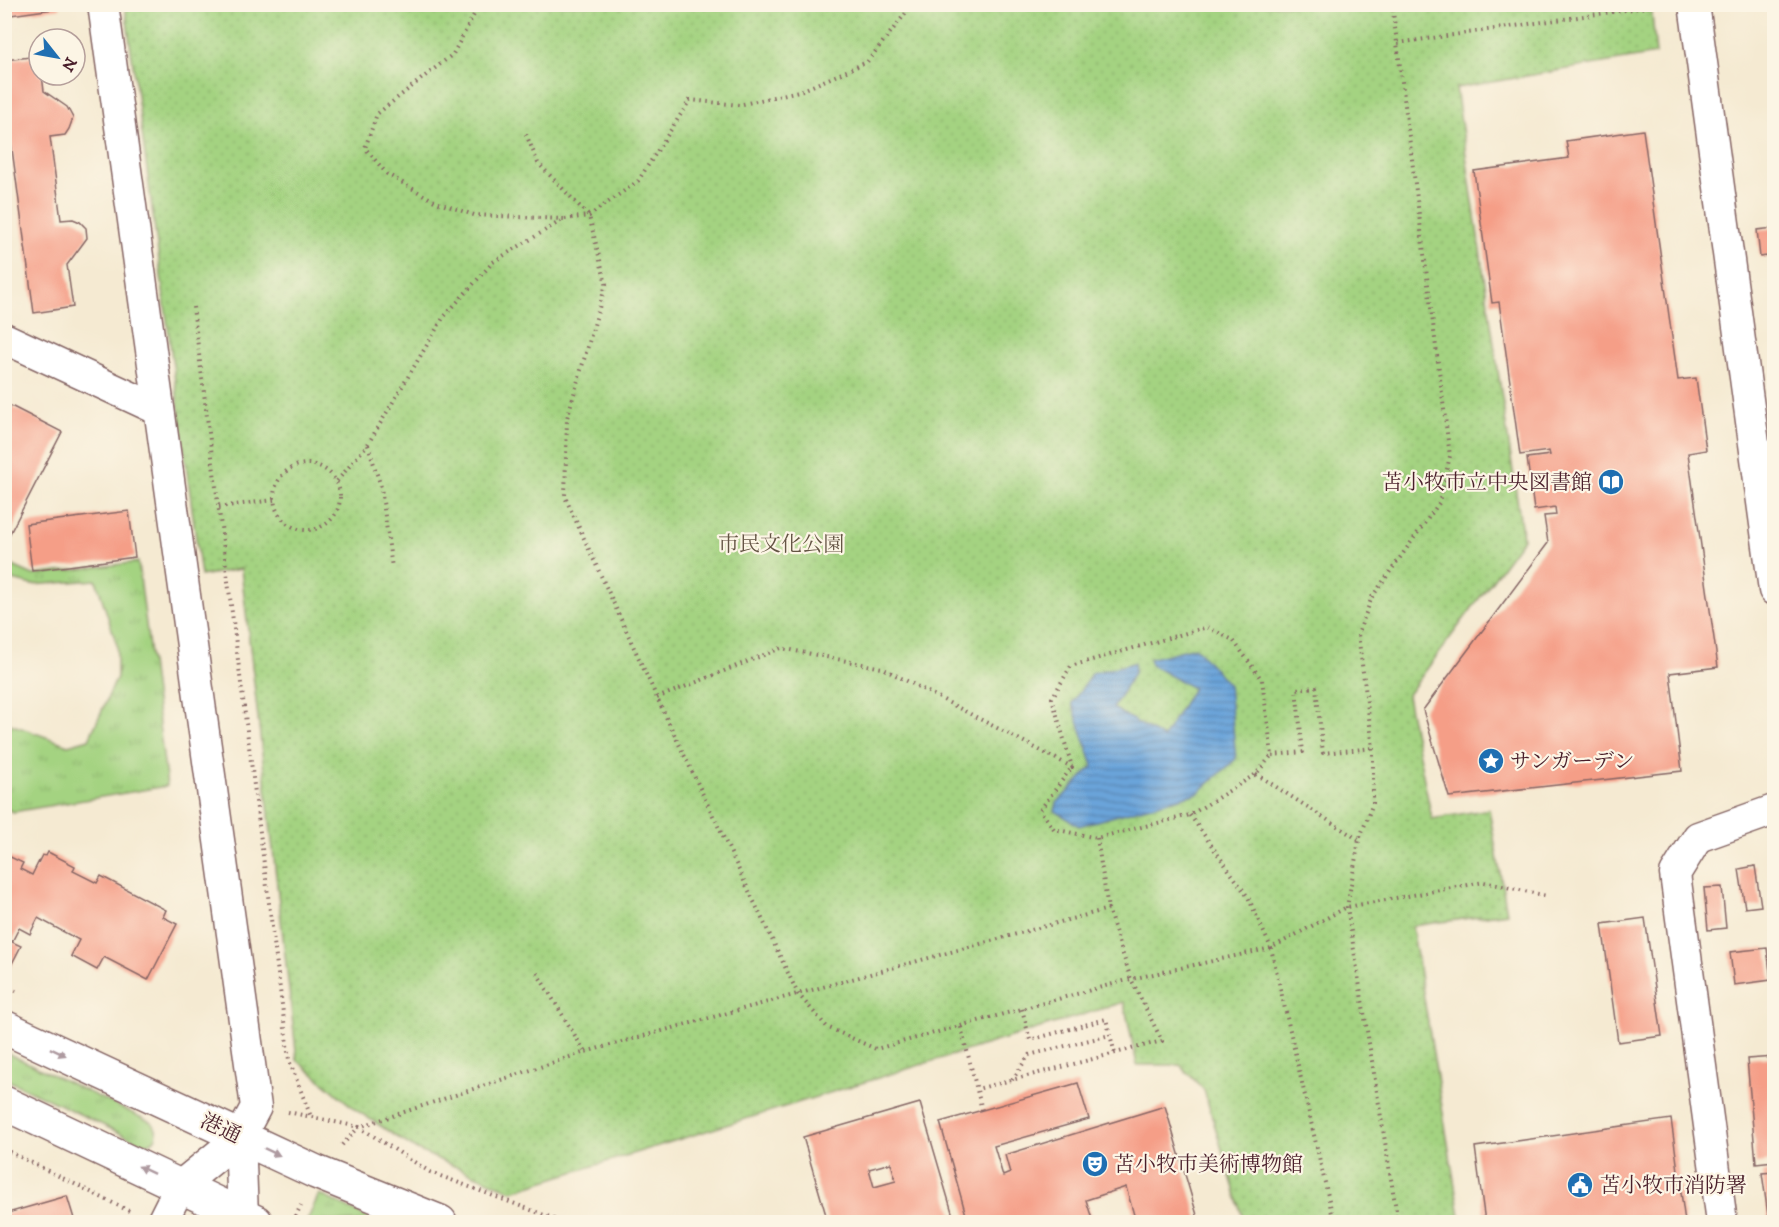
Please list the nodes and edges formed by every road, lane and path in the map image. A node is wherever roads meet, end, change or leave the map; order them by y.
1 (103, 4) edge
2 (477, 4) edge
3 (913, 4) edge
4 (1392, 4) edge
5 (1667, 4) edge
6 (1694, 4) edge
7 (1397, 43) junction
8 (526, 134) dead end
9 (589, 216) junction
10 (564, 219) junction
11 (193, 307) dead end
12 (4, 338) edge
13 (159, 410) junction
14 (368, 444) junction
15 (337, 481) junction
16 (274, 500) junction
17 (219, 507) junction
18 (392, 568) dead end
19 (1774, 590) edge
20 (657, 698) junction
21 (1373, 748) junction
22 (1272, 755) junction
23 (1072, 767) junction
24 (1256, 774) junction
25 (1774, 810) edge
26 (1190, 815) junction
27 (1097, 838) junction
28 (1359, 840) junction
29 (1547, 896) dead end
30 (1347, 907) junction
31 (1108, 909) junction
32 (1271, 948) junction
33 (537, 973) dead end
34 (1131, 979) junction
35 (798, 994) junction
36 (1022, 1009) junction
37 (4, 1027) edge
38 (961, 1027) junction
39 (1110, 1035) junction
40 (585, 1052) junction
41 (1115, 1054) junction
42 (1012, 1080) junction
43 (977, 1089) junction
44 (4, 1103) edge
45 (982, 1110) dead end
46 (359, 1127) junction
47 (240, 1137) junction
48 (4, 1149) edge
49 (316, 1172) junction
50 (180, 1186) junction
51 (132, 1212) dead end
52 (246, 1220) edge
53 (162, 1222) edge
54 (293, 1222) edge
55 (441, 1222) edge
56 (563, 1222) edge
57 (1334, 1222) edge
58 (1398, 1222) edge
59 (1722, 1222) edge

1 - 13 street
2 - 10 path
3 - 9 path
4 - 7 path
5 - 7 path
6 - 19 street
7 - 21 path
8 - 9 path
9 - 10 path
9 - 20 path
10 - 14 path
11 - 17 path
12 - 13 street
13 - 47 street
14 - 15 path
14 - 18 path
15 - 16 path
15 - 16 path
16 - 17 path
17 - 46 path
20 - 23 path
20 - 35 path
21 - 22 path
21 - 28 path
22 - 23 path
22 - 24 path
23 - 27 path
24 - 26 path
24 - 28 path
25 - 59 street
26 - 27 path
26 - 32 path
27 - 31 path
28 - 30 path
29 - 30 path
30 - 32 path
30 - 58 path
31 - 34 path
31 - 35 path
32 - 34 path
32 - 57 path
33 - 40 path
34 - 36 path
34 - 41 path
35 - 38 path
35 - 40 path
36 - 38 path
36 - 39 path
37 -> 47 street, 港通
38 - 43 path
39 - 41 path
39 - 42 path
40 - 46 path
41 - 42 path
42 - 43 path
43 - 45 path
50 -> 44 street
46 - 49 path
46 - 56 path
47 -> 49 street, 港通
47 - 50 street
47 - 52 street
48 - 51 path
49 - 54 path
49 - 55 street, 港通
50 - 52 street
50 - 53 street

